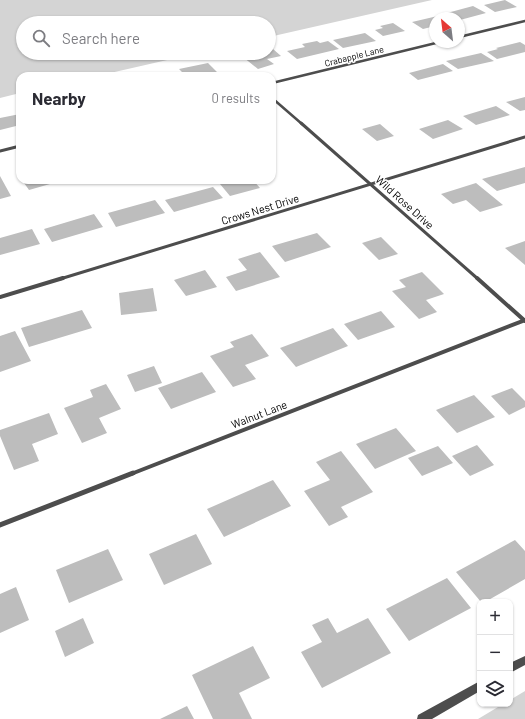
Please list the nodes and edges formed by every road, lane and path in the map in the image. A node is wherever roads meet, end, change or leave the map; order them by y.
1 (525, 21) edge
2 (465, 36) edge
3 (429, 45) edge
4 (276, 82) edge
5 (276, 101) edge
6 (525, 137) edge
7 (16, 147) edge
8 (0, 151) edge
9 (372, 184) junction
10 (0, 297) edge
11 (525, 320) edge
12 (0, 525) edge
13 (525, 660) edge
14 (513, 666) edge
15 (477, 688) edge
16 (422, 719) edge

1 - 2 street
3 - 4 street, Crabapple Lane
5 - 9 street, Wild Rose Drive
6 - 9 street, Crows Nest Drive
7 - 8 street
9 - 10 street, Crows Nest Drive
9 - 11 street, Wild Rose Drive
11 - 12 street, Walnut Lane
13 - 14 street
15 - 16 street

